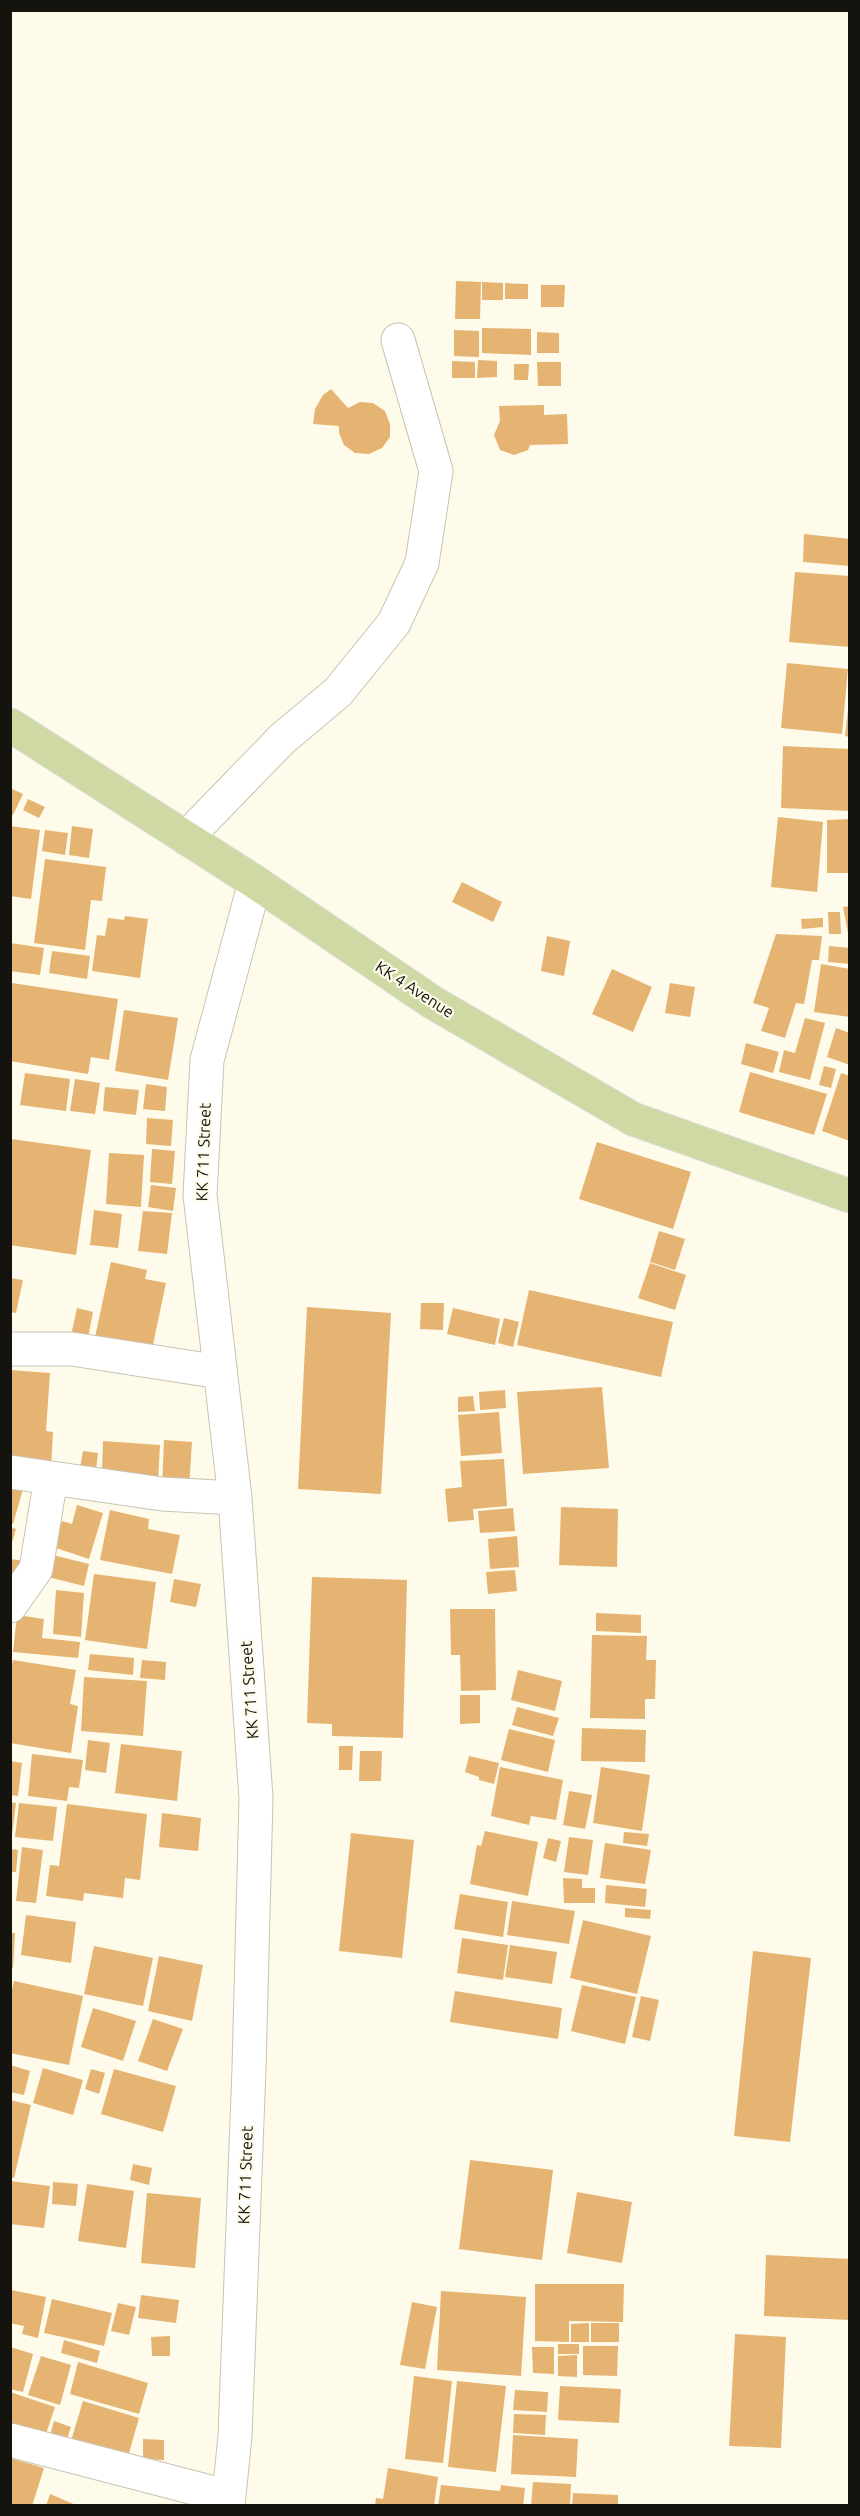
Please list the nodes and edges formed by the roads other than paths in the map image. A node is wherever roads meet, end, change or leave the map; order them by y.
1 (398, 340) dead end
2 (10, 725) edge
3 (186, 838) junction
4 (255, 882) junction
5 (849, 1196) edge
6 (10, 1349) edge
7 (220, 1372) junction
8 (10, 1472) edge
9 (51, 1478) junction
10 (235, 1498) junction
11 (10, 1606) edge
12 (10, 2440) edge
13 (229, 2501) edge

1 - 3 street
2 - 3 main road, KK 4 Avenue
3 - 4 main road, KK 4 Avenue
4 - 5 main road, KK 4 Avenue
4 - 7 street, KK 711 Street
6 - 7 street
7 - 10 street, KK 711 Street
8 - 9 street
9 - 10 street
9 - 11 street
10 - 13 street, KK 711 Street
12 - 13 street

